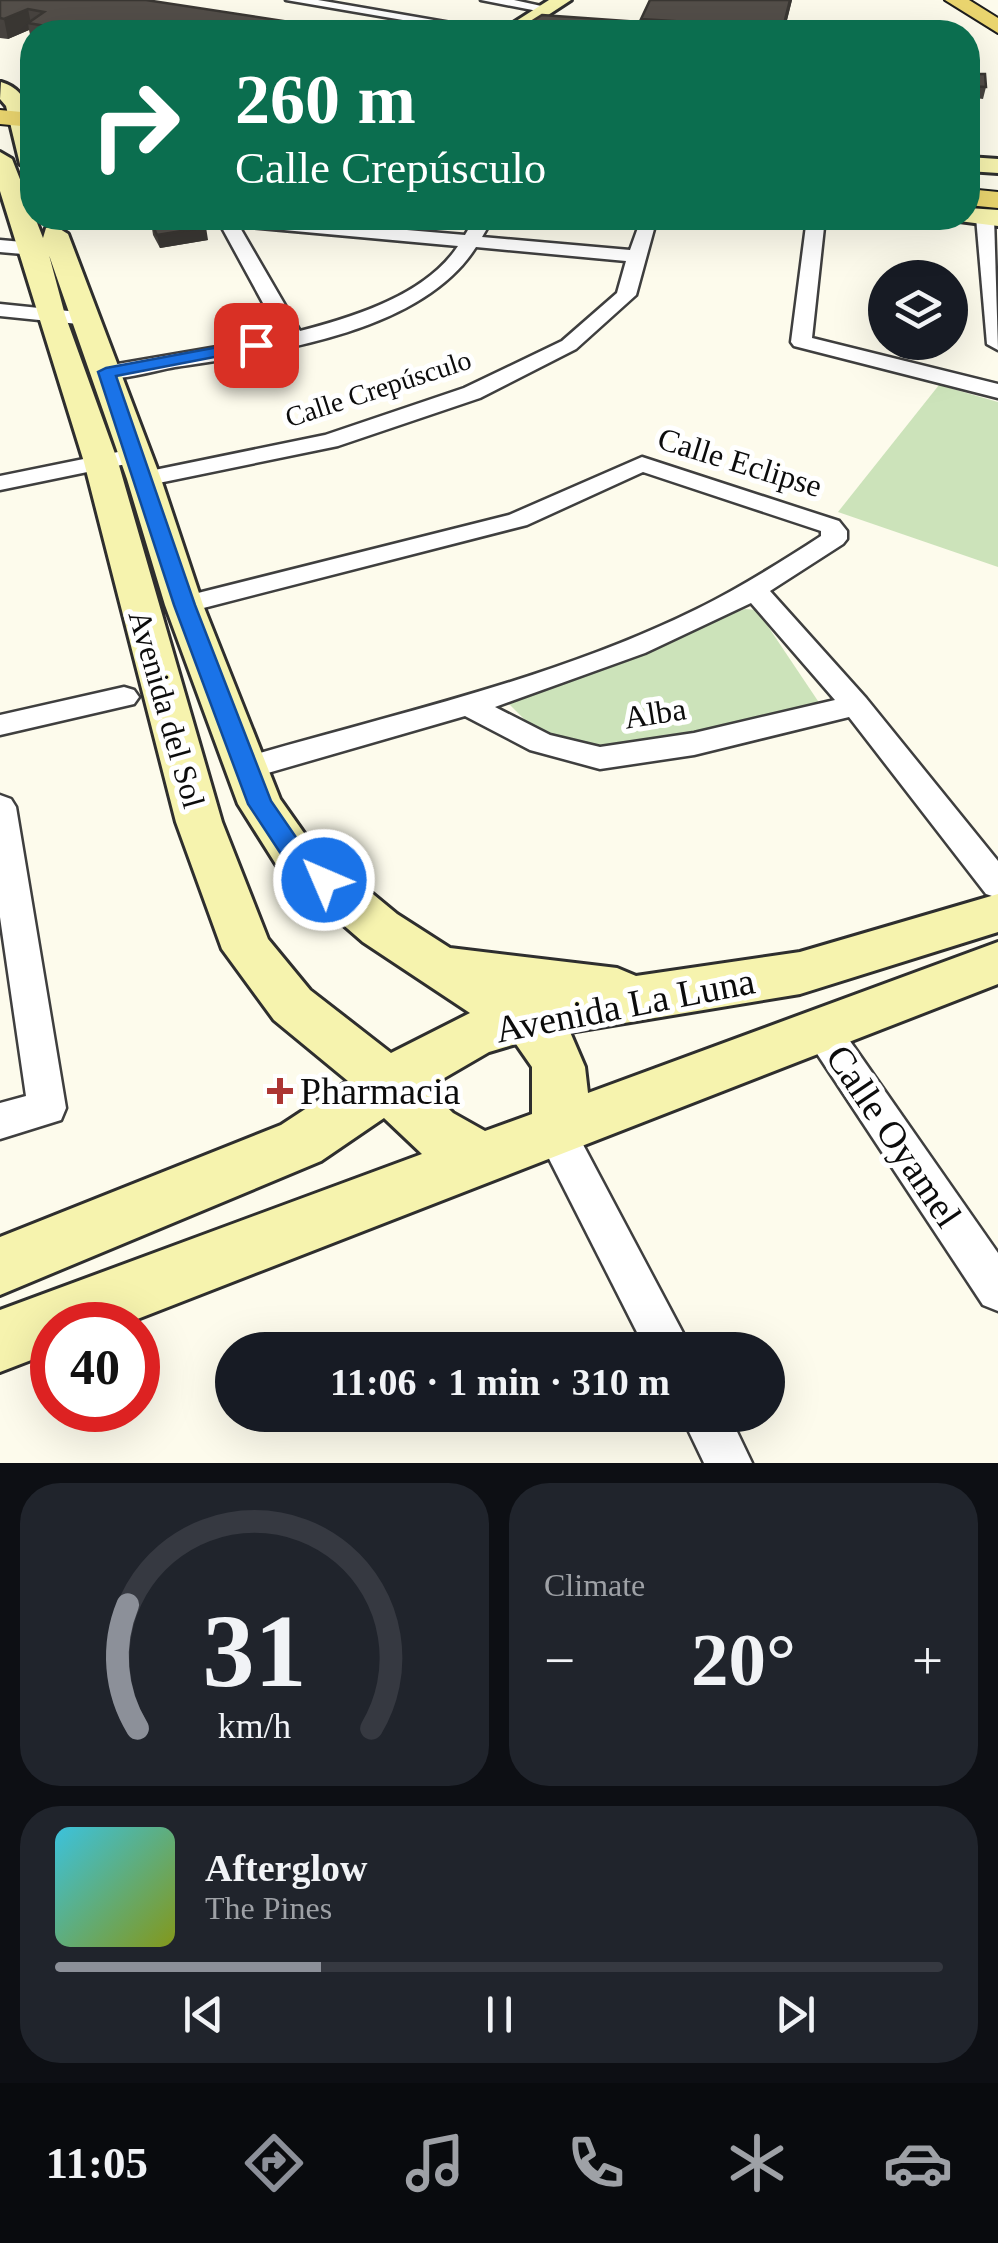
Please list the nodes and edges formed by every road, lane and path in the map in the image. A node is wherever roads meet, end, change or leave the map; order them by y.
1 (293, 0) edge
2 (488, 0) edge
3 (955, 0) edge
4 (987, 0) edge
5 (555, 4) edge
6 (998, 7) edge
7 (420, 20) edge
8 (529, 20) edge
9 (998, 27) edge
10 (15, 115) edge
11 (20, 145) edge
12 (982, 191) edge
13 (231, 230) edge
14 (359, 230) edge
15 (477, 230) edge
16 (645, 230) dead end
17 (815, 230) edge
18 (471, 239) junction
19 (36, 241) edge
20 (636, 256) junction
21 (995, 285) edge
22 (0, 310) edge
23 (69, 317) junction
24 (293, 338) junction
25 (998, 344) edge
26 (106, 372) junction
27 (998, 391) edge
28 (127, 465) junction
29 (0, 483) edge
30 (754, 590) junction
31 (184, 605) junction
32 (206, 666) junction
33 (140, 687) junction
34 (856, 706) junction
35 (472, 707) junction
36 (0, 725) edge
37 (246, 768) junction
38 (0, 807) edge
39 (998, 885) edge
40 (998, 913) edge
41 (998, 963) edge
42 (434, 964) junction
43 (654, 994) junction
44 (524, 1019) junction
45 (823, 1032) junction
46 (341, 1044) junction
47 (389, 1086) junction
48 (0, 1121) edge
49 (325, 1130) junction
50 (556, 1133) junction
51 (485, 1160) junction
52 (0, 1266) edge
53 (998, 1290) edge
54 (661, 1332) edge
55 (0, 1342) edge
56 (713, 1432) edge
57 (729, 1463) edge

1 - 7 street
2 - 5 street
3 - 9 main road
4 - 6 main road
5 - 8 street
10 - 11 street, Avenida del Sol
12 - 21 street
13 - 24 street
14 - 18 street
15 - 18 street
16 - 20 street, Calle Crepúsculo
17 - 27 street
18 - 20 street
18 - 24 street
19 - 23 street, Avenida del Sol
20 - 28 street, Calle Crepúsculo
21 - 25 street
22 - 23 street
23 - 26 street, Avenida del Sol
23 - 28 street, Avenida del Sol
24 - 26 street
26 - 28 street, Avenida del Sol
28 - 29 street, Calle Crepúsculo
28 - 31 street, Avenida del Sol
28 - 33 street, Avenida del Sol
30 - 31 street, Calle Eclipse
30 - 34 street
30 - 35 street, Calle Eclipse
31 - 32 street, Avenida del Sol
32 - 33 street
32 - 37 street, Avenida del Sol
33 - 36 street
33 - 46 street, Avenida del Sol
34 - 35 street, Alba
34 - 39 street
35 - 37 street, Calle Eclipse
37 - 42 street, Avenida del Sol
38 - 48 street
40 - 43 street, Avenida La Luna
41 - 45 street
42 - 43 street
42 - 44 street, Avenida del Sol
43 - 44 street, Avenida La Luna
44 - 47 street, Avenida La Luna
44 - 50 street, Avenida del Sol
45 - 50 street
45 - 53 street, Calle Oyamel
46 - 47 street, Avenida del Sol
46 - 49 street
47 - 49 street, Avenida La Luna
47 - 51 street, Avenida del Sol
49 - 52 street, Avenida La Luna
50 - 51 street
50 - 54 street
51 - 55 street
56 - 57 street

